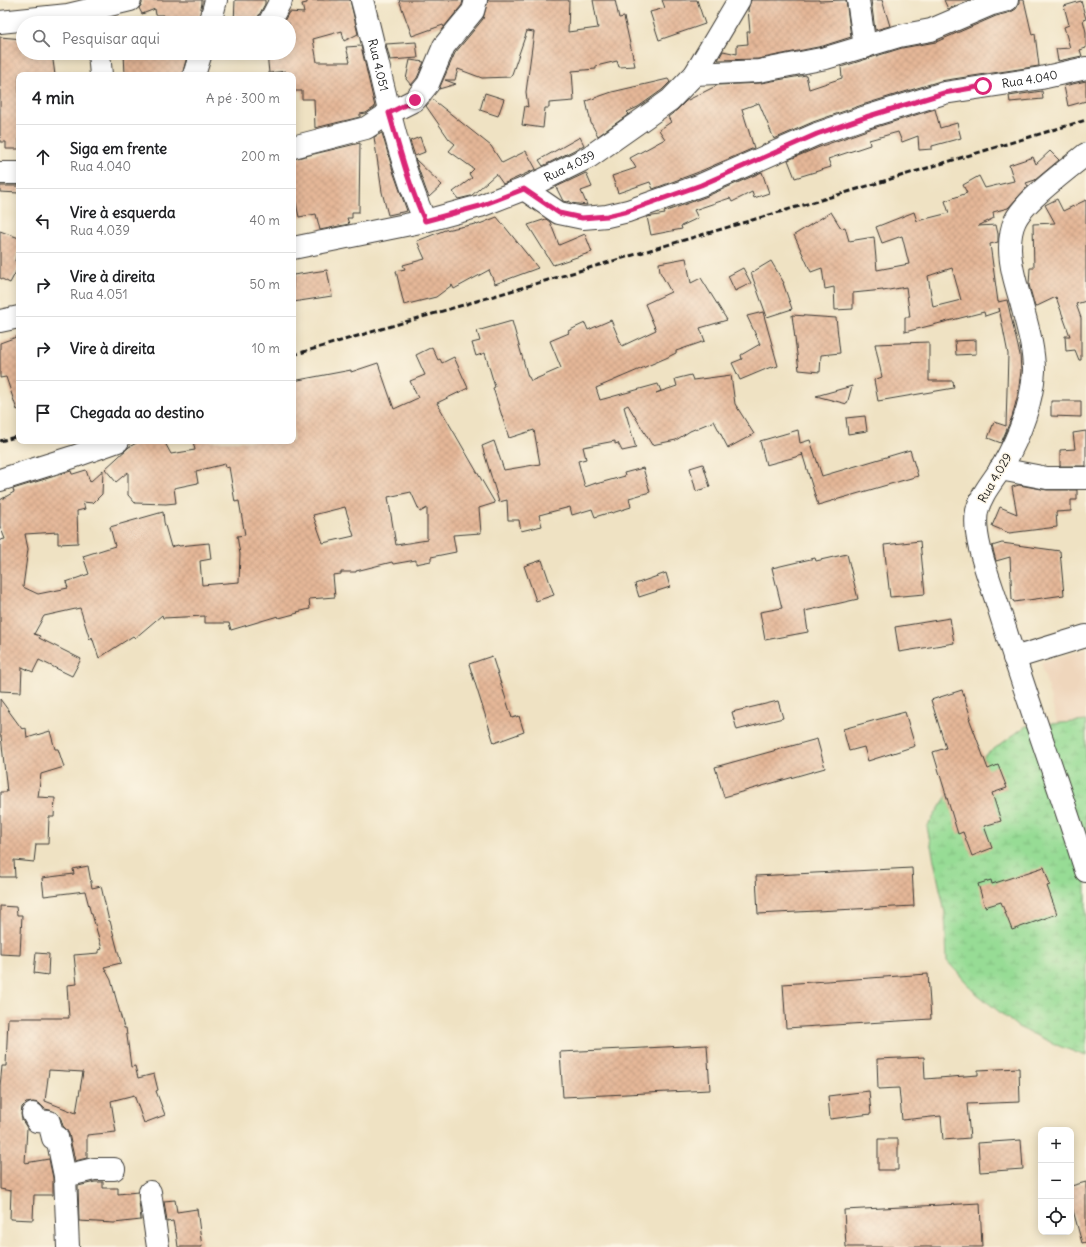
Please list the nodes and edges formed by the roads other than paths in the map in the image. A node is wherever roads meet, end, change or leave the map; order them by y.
1 (130, 0) edge
2 (216, 0) edge
3 (281, 0) edge
4 (362, 0) edge
5 (476, 0) edge
6 (739, 0) edge
7 (858, 0) edge
8 (1007, 0) edge
9 (97, 11) edge
10 (58, 16) edge
11 (212, 16) edge
12 (273, 16) edge
13 (16, 20) edge
14 (0, 22) edge
15 (865, 47) junction
16 (100, 60) edge
17 (199, 60) edge
18 (1086, 68) edge
19 (101, 72) edge
20 (195, 72) edge
21 (695, 74) junction
22 (389, 113) junction
23 (296, 146) edge
24 (1086, 154) edge
25 (0, 173) edge
26 (16, 173) edge
27 (524, 189) junction
28 (425, 221) junction
29 (296, 247) edge
30 (16, 318) edge
31 (0, 321) edge
32 (110, 444) edge
33 (1000, 469) junction
34 (1086, 478) edge
35 (0, 480) edge
36 (1086, 636) edge
37 (1014, 658) junction
38 (1085, 862) edge
39 (33, 1114) dead end
40 (114, 1169) dead end
41 (65, 1176) junction
42 (150, 1192) dead end
43 (68, 1247) edge
44 (158, 1247) edge

1 - 9 street
2 - 11 street
3 - 12 street
4 - 22 street, Rua 4.051
5 - 22 street
6 - 21 street, Rua 4.039
7 - 15 street
8 - 15 street
9 - 10 street
13 - 14 street
15 - 21 street
16 - 19 street
17 - 20 street
18 - 27 street, Rua 4.040
21 - 27 street, Rua 4.039
22 - 23 street
22 - 28 street, Rua 4.051
24 - 33 street, Rua 4.029
25 - 26 street
27 - 28 street, Rua 4.039
28 - 29 street, Rua 4.039
30 - 31 street
32 - 35 street
33 - 34 street
33 - 37 street, Rua 4.029
36 - 37 street
37 - 38 street, Rua 4.029
39 - 41 street
40 - 41 street
41 - 43 street
42 - 44 street

